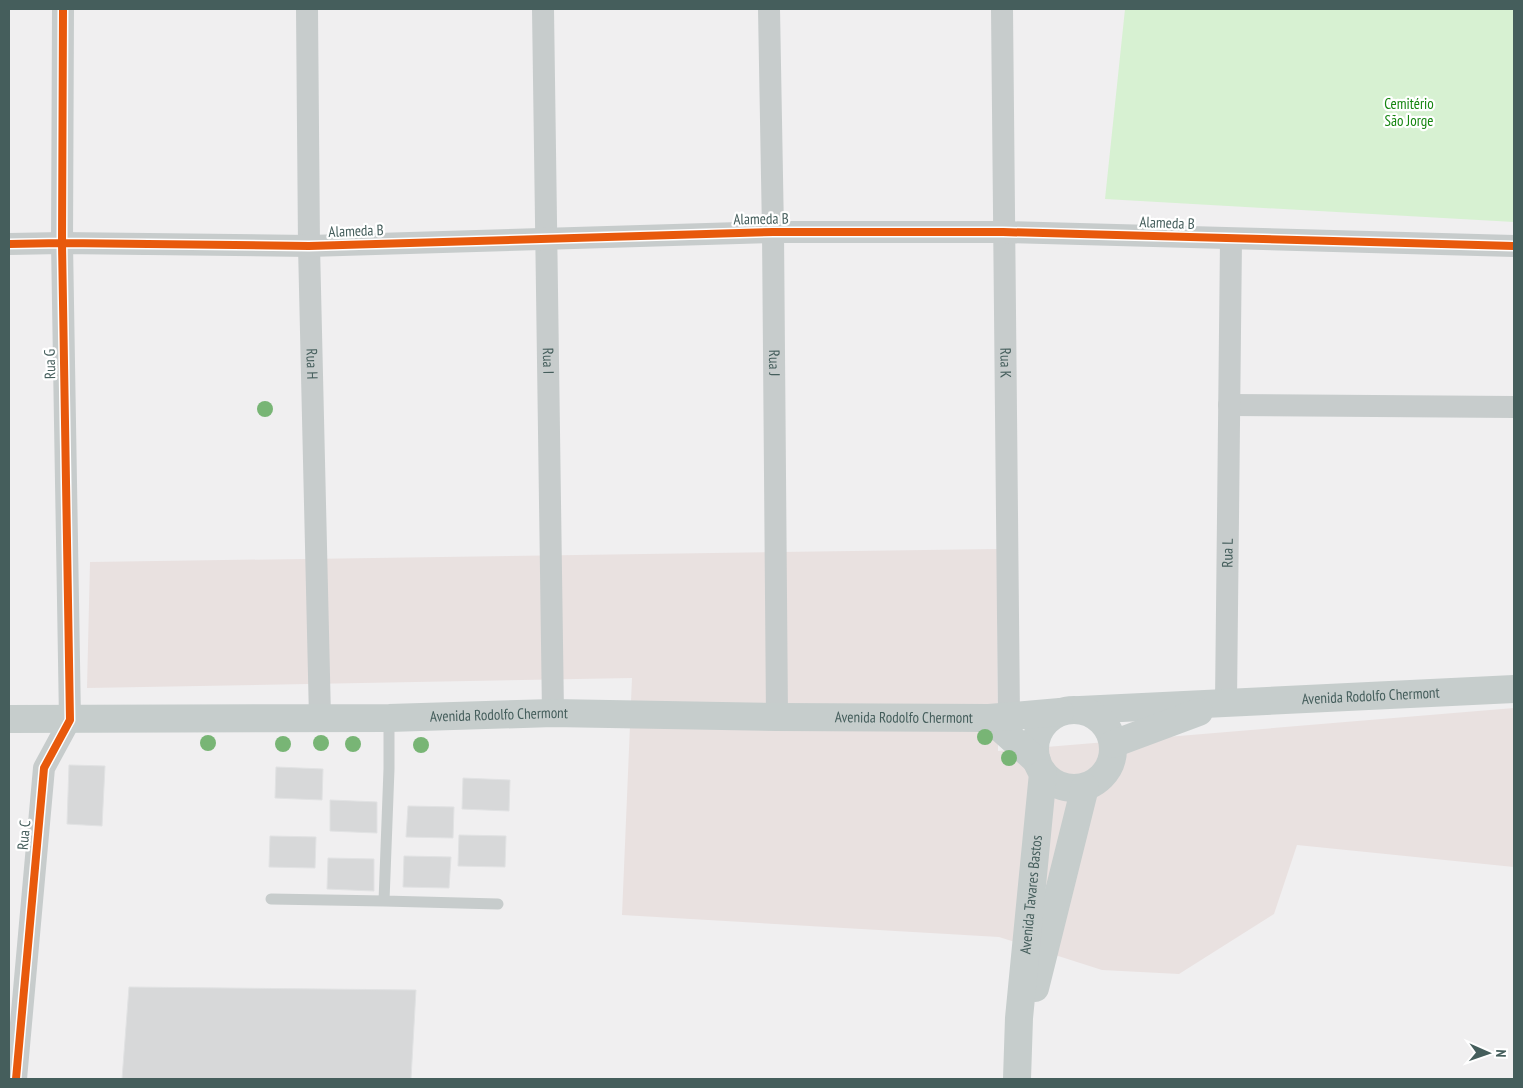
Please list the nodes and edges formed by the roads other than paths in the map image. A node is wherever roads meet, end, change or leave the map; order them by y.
1 (63, 9) edge
2 (307, 9) edge
3 (543, 9) edge
4 (769, 9) edge
5 (1002, 9) edge
6 (773, 232) junction
7 (1003, 232) junction
8 (1231, 239) junction
9 (545, 240) junction
10 (62, 243) junction
11 (9, 244) edge
12 (309, 246) junction
13 (1514, 246) edge
14 (1229, 405) junction
15 (1514, 407) edge
16 (1514, 689) edge
17 (1226, 702) junction
18 (1070, 711) junction
19 (553, 714) junction
20 (320, 718) junction
21 (389, 718) junction
22 (777, 718) junction
23 (999, 718) junction
24 (9, 719) edge
25 (70, 720) junction
26 (1113, 744) junction
27 (1040, 767) junction
28 (1085, 787) junction
29 (271, 899) dead end
30 (384, 901) junction
31 (498, 904) dead end
32 (1019, 1018) junction
33 (16, 1079) edge
34 (1016, 1079) edge

1 - 10 street, Rua G
2 - 12 street, Rua H
3 - 9 street, Rua I
4 - 6 street, Rua J
5 - 7 street, Rua K
6 - 7 street, Alameda B
6 - 9 street, Alameda B
6 - 22 street, Rua J
7 - 8 street, Alameda B
7 - 23 street, Rua K
8 - 13 street, Alameda B
8 - 14 street, Rua L
9 - 12 street, Alameda B
9 - 19 street, Rua I
10 - 11 street, Alameda B
10 - 12 street, Alameda B
10 - 25 street, Rua G
12 - 20 street, Rua H
14 - 15 street
14 - 17 street, Rua L
16 - 17 main road, Avenida Rodolfo Chermont
17 - 18 main road, Avenida Rodolfo Chermont
17 - 26 main road, Avenida Rodolfo Chermont
18 - 23 main road, Avenida Rodolfo Chermont
18 - 26 main road
18 - 27 main road
19 - 21 main road, Avenida Rodolfo Chermont
19 - 22 main road, Avenida Rodolfo Chermont
20 - 21 main road, Avenida Rodolfo Chermont
20 - 25 main road, Avenida Rodolfo Chermont
21 - 30 lane
22 - 23 main road, Avenida Rodolfo Chermont
23 - 27 main road, Avenida Rodolfo Chermont
24 - 25 main road, Avenida Rodolfo Chermont
25 - 33 street, Rua C
26 - 28 main road
27 - 28 main road
27 - 32 main road, Avenida Tavares Bastos
28 - 32 main road, Avenida Tavares Bastos
29 - 30 lane
30 - 31 lane
32 - 34 main road, Avenida Tavares Bastos

